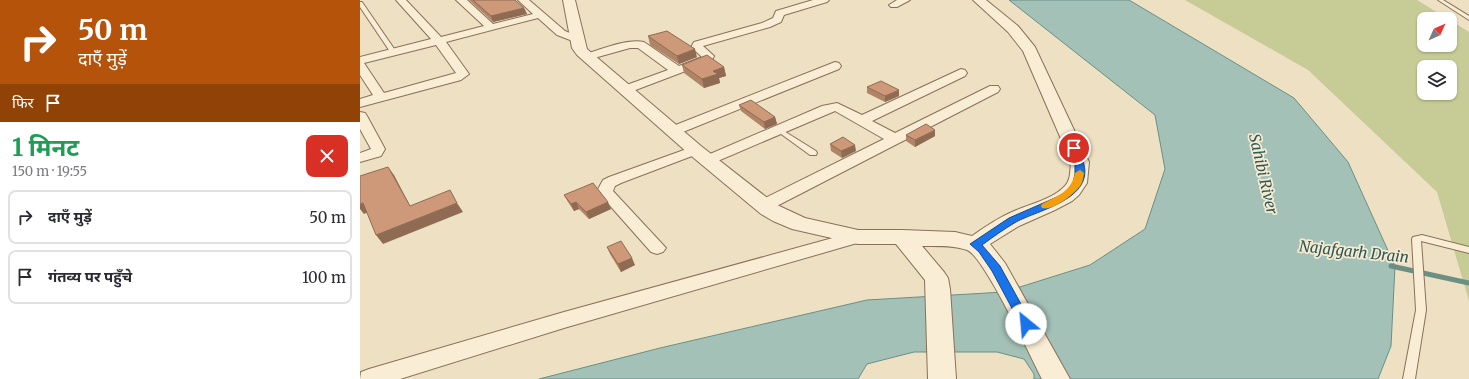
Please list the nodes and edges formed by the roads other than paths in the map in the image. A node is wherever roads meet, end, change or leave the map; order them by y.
1 (401, 0) edge
2 (462, 0) edge
3 (523, 0) edge
4 (569, 0) edge
5 (824, 0) edge
6 (906, 0) edge
7 (979, 0) edge
8 (1440, 0) edge
9 (360, 4) edge
10 (894, 5) dead end
11 (539, 15) junction
12 (1469, 18) edge
13 (491, 27) junction
14 (578, 40) junction
15 (439, 41) junction
16 (394, 52) junction
17 (587, 57) junction
18 (360, 61) edge
19 (360, 66) edge
20 (835, 66) dead end
21 (678, 71) junction
22 (961, 73) dead end
23 (994, 89) dead end
24 (625, 90) junction
25 (381, 97) junction
26 (360, 103) edge
27 (360, 116) edge
28 (862, 120) junction
29 (779, 130) junction
30 (673, 131) junction
31 (895, 139) junction
32 (813, 153) dead end
33 (701, 155) junction
34 (360, 158) edge
35 (764, 206) junction
36 (858, 237) junction
37 (902, 237) junction
38 (975, 244) junction
39 (657, 248) dead end
40 (1469, 250) edge
41 (942, 370) edge
42 (369, 379) edge
43 (1056, 379) edge
44 (1409, 379) edge

1 - 15 street
2 - 13 street
3 - 11 street
4 - 14 street
5 - 21 street
6 - 10 street
7 - 38 street
8 - 12 lane
9 - 16 lane
11 - 13 street
11 - 14 street
13 - 15 street
14 - 17 street
15 - 16 street
15 - 25 street
16 - 18 street
17 - 21 street
17 - 24 street
19 - 25 street
20 - 30 street
21 - 24 street
22 - 28 street
23 - 31 street
24 - 30 street
25 - 26 street
27 - 34 street
28 - 29 street
28 - 31 street
29 - 32 lane
29 - 33 street
30 - 33 street
31 - 35 street
33 - 35 street
33 - 39 street
35 - 36 street
36 - 37 street
36 - 42 street
37 - 38 street
37 - 41 street
38 - 43 street
40 - 44 lane

